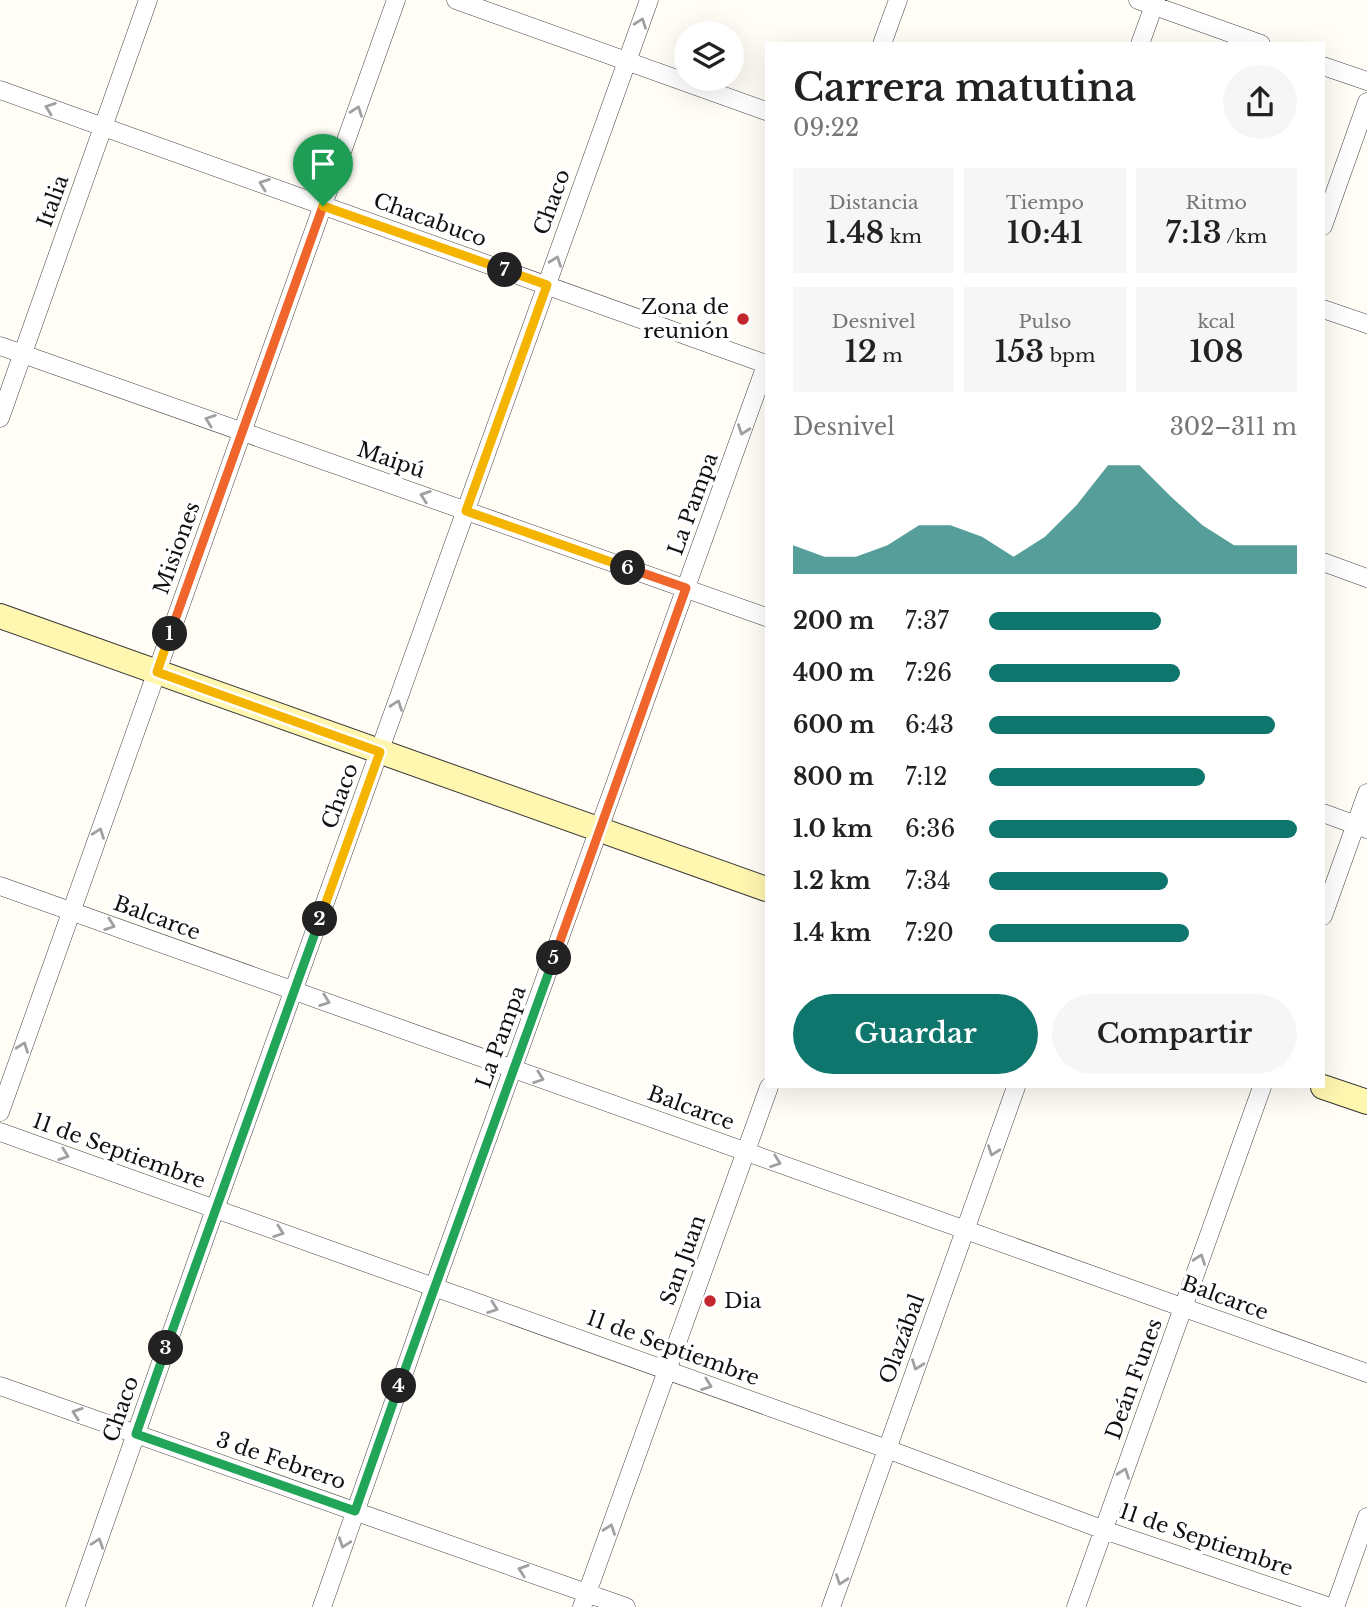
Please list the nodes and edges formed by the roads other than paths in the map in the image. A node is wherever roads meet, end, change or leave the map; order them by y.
1 (148, 0) edge
2 (396, 0) edge
3 (456, 0) edge
4 (649, 0) edge
5 (898, 0) edge
6 (1149, 2) edge
7 (883, 42) edge
8 (1140, 42) edge
9 (1256, 42) edge
10 (627, 61) junction
11 (1325, 67) edge
12 (1367, 81) edge
13 (0, 90) edge
14 (1367, 102) edge
15 (765, 111) edge
16 (103, 127) junction
17 (323, 206) junction
18 (1325, 220) edge
19 (547, 285) junction
20 (1325, 310) edge
21 (1367, 324) edge
22 (0, 346) edge
23 (23, 354) junction
24 (765, 365) edge
25 (765, 368) edge
26 (0, 418) edge
27 (242, 432) junction
28 (466, 511) junction
29 (1325, 563) edge
30 (1367, 578) edge
31 (686, 588) junction
32 (0, 616) edge
33 (765, 617) edge
34 (157, 672) junction
35 (380, 752) junction
36 (1367, 793) edge
37 (1325, 814) edge
38 (1361, 827) edge
39 (600, 830) junction
40 (0, 886) edge
41 (765, 889) edge
42 (71, 911) junction
43 (1325, 911) edge
44 (295, 991) junction
45 (514, 1069) junction
46 (769, 1088) edge
47 (1016, 1088) edge
48 (1262, 1088) edge
49 (1325, 1088) edge
50 (1367, 1102) edge
51 (0, 1111) edge
52 (0, 1132) edge
53 (746, 1151) junction
54 (215, 1209) junction
55 (965, 1230) junction
56 (434, 1287) junction
57 (1183, 1307) junction
58 (667, 1370) junction
59 (1367, 1373) edge
60 (0, 1385) edge
61 (136, 1434) junction
62 (887, 1449) junction
63 (355, 1511) junction
64 (1367, 1517) edge
65 (1104, 1530) junction
66 (585, 1600) edge
67 (75, 1607) edge
68 (322, 1607) edge
69 (626, 1607) edge
70 (831, 1607) edge
71 (1076, 1607) edge
72 (1333, 1607) edge

1 - 16 street, Italia
17 -> 2 street, Misiones
3 - 10 street
10 -> 4 street, Chaco
5 - 7 street
6 - 8 street
6 - 9 street
10 - 15 street
19 -> 10 street, Chaco
11 - 12 street
16 -> 13 street, Chacabuco
14 - 18 street
17 -> 16 street, Chacabuco
16 - 23 street, Italia
17 - 19 street, Chacabuco
17 - 27 street, Misiones
19 - 24 street, Chacabuco
19 - 28 street, Chaco
20 - 21 street
22 - 23 street, Maipú
23 - 26 street, Italia
27 -> 23 street, Maipú
25 -> 31 street, La Pampa
28 -> 27 street, Maipú
27 - 34 street, Misiones
28 - 31 street, Maipú
35 -> 28 street, Chaco
29 - 30 street
31 - 33 street, Maipú
31 - 39 street, La Pampa
32 - 34 main road
34 - 35 main road
42 -> 34 street, Misiones
35 - 39 main road
35 - 44 street, Chaco
36 - 38 street
37 - 38 street
38 - 43 street
39 - 41 main road
39 - 45 street, La Pampa
40 - 42 street, Balcarce
42 -> 44 street, Balcarce
51 -> 42 street, Misiones
44 -> 45 street, Balcarce
44 - 54 street, Chaco
45 -> 53 street, Balcarce
45 - 56 street, La Pampa
46 - 53 street, San Juan
47 -> 55 street, Olazábal
57 -> 48 street, Deán Funes
49 - 50 main road
52 -> 54 street, 11 de Septiembre
53 -> 55 street, Balcarce
53 - 58 street, San Juan
54 -> 56 street, 11 de Septiembre
54 - 61 street, Chaco
55 - 57 street, Balcarce
55 -> 62 street, Olazábal
56 -> 58 street, 11 de Septiembre
56 - 63 street, La Pampa
57 - 59 street, Balcarce
65 -> 57 street, Deán Funes
58 -> 62 street, 11 de Septiembre
66 -> 58 street, San Juan
61 -> 60 street, 3 de Febrero
61 - 63 street, 3 de Febrero
67 -> 61 street, Chaco
62 - 65 street, 11 de Septiembre
62 -> 70 street, Olazábal
66 -> 63 street, 3 de Febrero
63 -> 68 street, La Pampa
64 - 72 street
65 - 71 street, Deán Funes
65 - 72 street, 11 de Septiembre
66 - 69 street, 3 de Febrero

